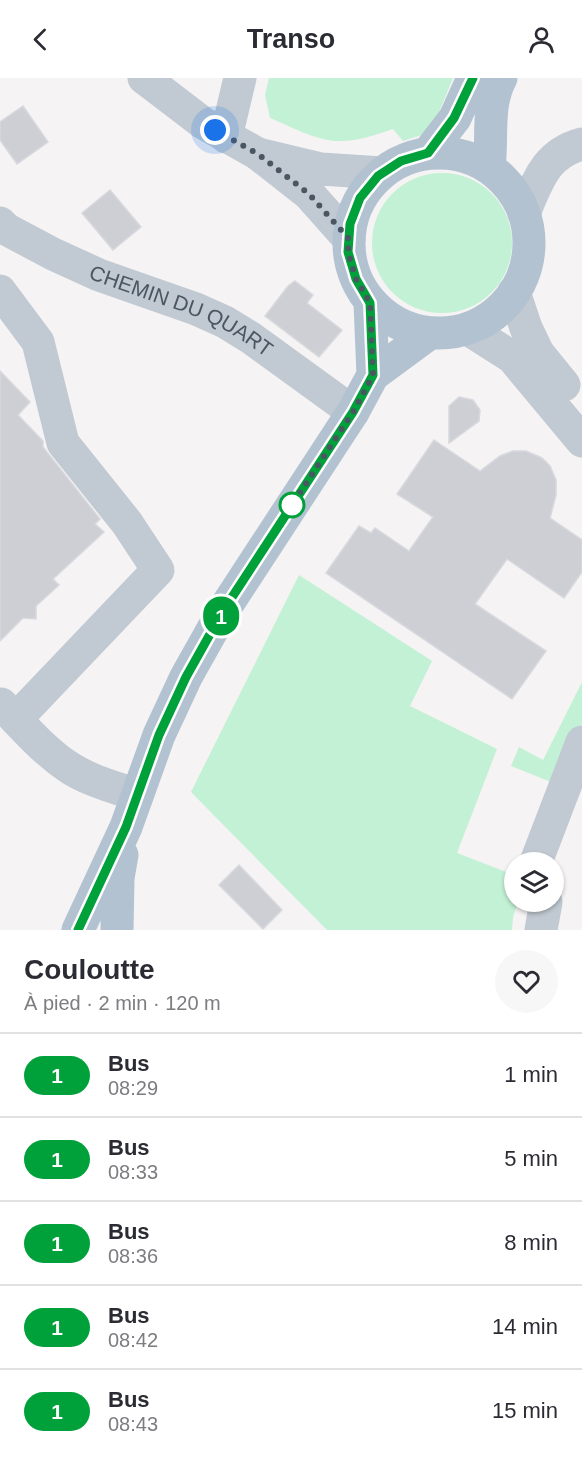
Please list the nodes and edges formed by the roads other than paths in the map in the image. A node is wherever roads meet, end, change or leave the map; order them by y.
1 (144, 78) edge
2 (240, 78) edge
3 (473, 78) edge
4 (501, 78) edge
5 (226, 137) junction
6 (582, 144) edge
7 (428, 153) junction
8 (258, 154) junction
9 (489, 168) junction
10 (382, 173) junction
11 (524, 213) junction
12 (0, 224) edge
13 (349, 239) junction
14 (0, 291) edge
15 (514, 292) junction
16 (370, 303) junction
17 (468, 328) junction
18 (430, 333) junction
19 (373, 375) junction
20 (582, 407) edge
21 (353, 412) junction
22 (582, 441) edge
23 (8, 711) edge
24 (582, 742) edge
25 (137, 795) junction
26 (582, 799) edge
27 (126, 827) junction
28 (540, 852) edge
29 (562, 852) edge
30 (523, 912) edge
31 (544, 912) edge
32 (78, 930) edge
33 (117, 930) edge
34 (520, 930) edge
35 (541, 930) edge

1 - 5 street
2 - 5 street
3 - 7 main road
4 - 9 main road
5 - 8 street
6 - 11 street
7 - 9 main road
7 - 10 main road
8 - 10 street
8 - 13 street
9 - 11 main road
10 - 13 main road
11 - 15 main road
12 - 21 street, CHEMIN DU QUART
13 - 16 main road
14 - 23 street
15 - 17 main road
15 - 20 street
16 - 18 main road
16 - 19 main road
17 - 18 main road
17 - 22 street
18 - 19 main road
19 - 21 main road
21 - 25 main road
23 - 25 street
24 - 28 street
25 - 27 main road
26 - 29 street
27 - 32 main road
27 - 33 main road
30 - 34 street
31 - 35 street

